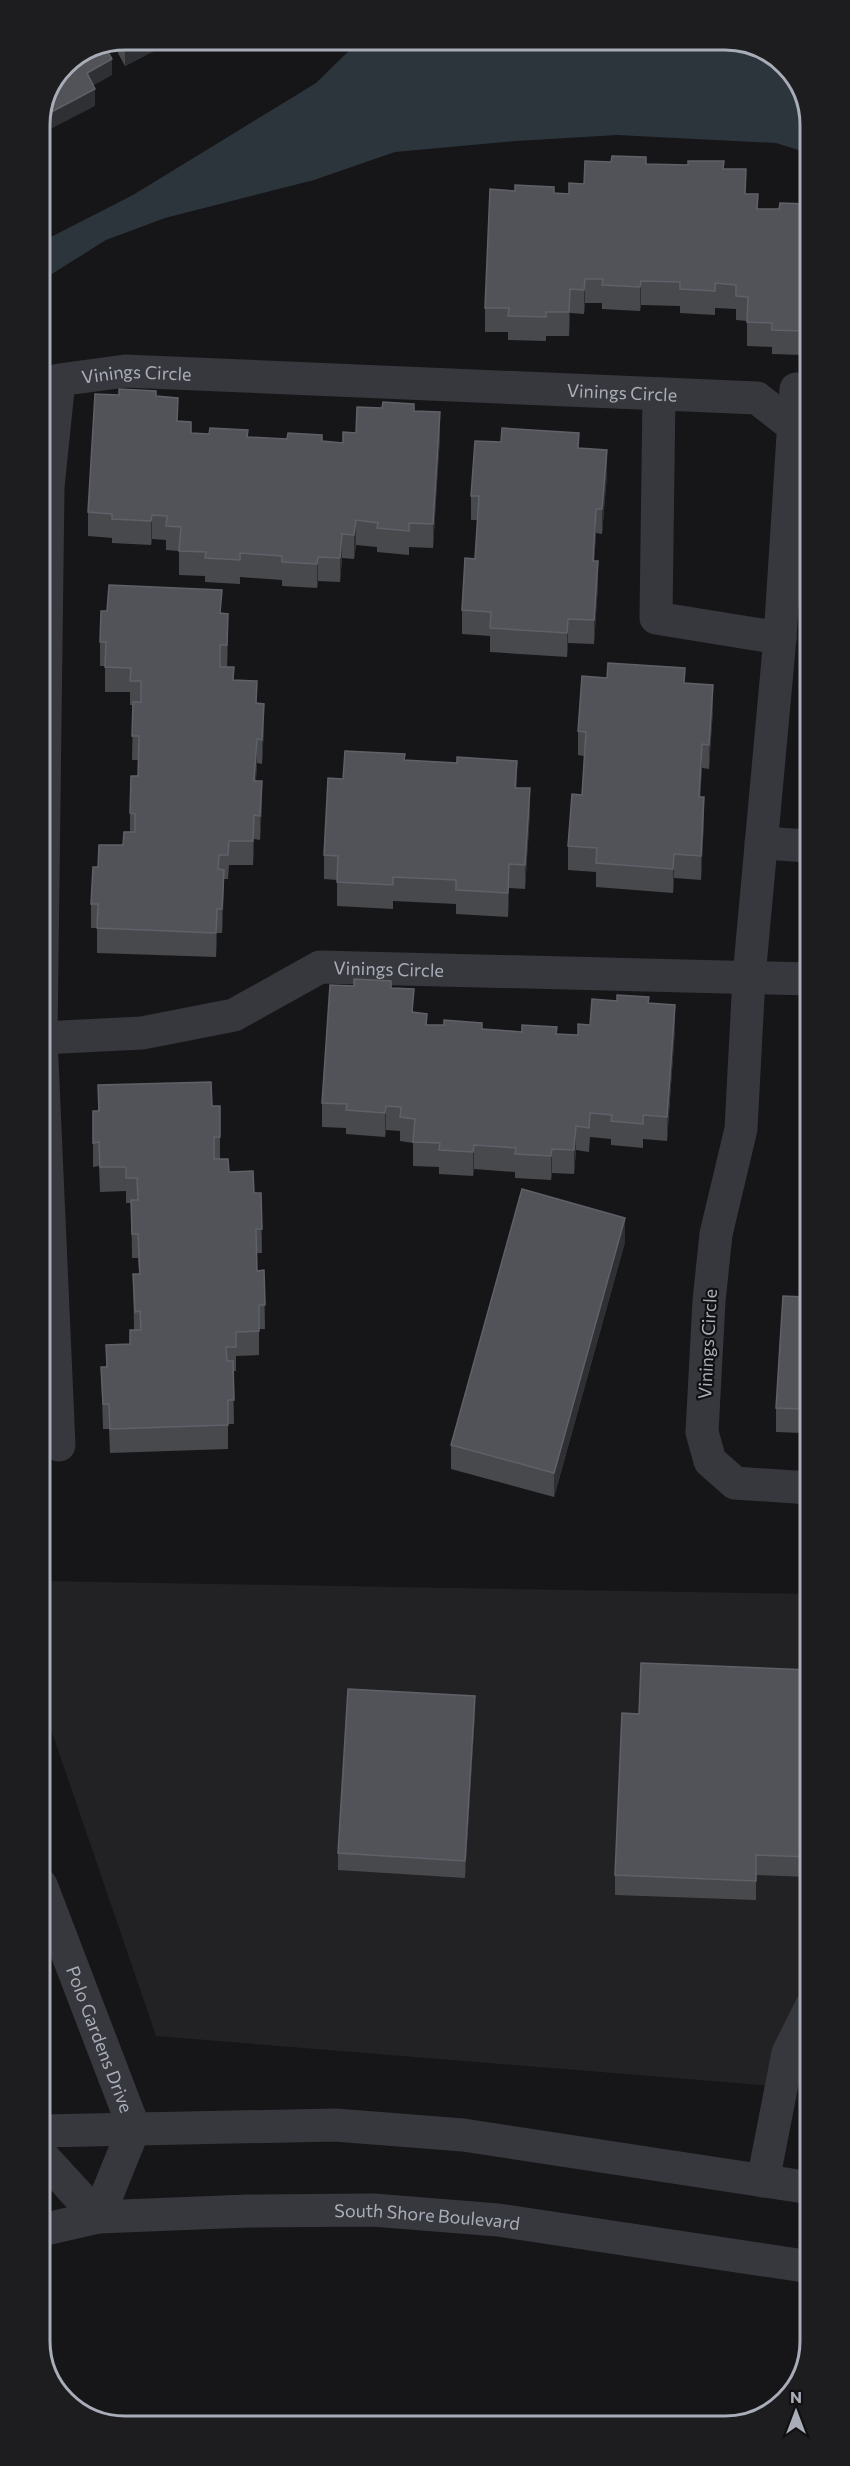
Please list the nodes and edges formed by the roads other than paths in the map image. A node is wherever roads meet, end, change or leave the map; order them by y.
1 (796, 389) dead end
2 (659, 394) junction
3 (793, 426) junction
4 (50, 468) edge
5 (780, 638) junction
6 (760, 843) junction
7 (800, 845) edge
8 (749, 977) junction
9 (800, 979) edge
10 (50, 1038) edge
11 (50, 1242) edge
12 (59, 1445) dead end
13 (800, 1487) edge
14 (50, 1909) edge
15 (800, 2029) edge
16 (134, 2128) junction
17 (50, 2131) edge
18 (50, 2165) edge
19 (763, 2181) junction
20 (800, 2186) edge
21 (98, 2217) junction
22 (50, 2228) edge
23 (800, 2265) edge

1 - 3 street, Vinings Circle
2 - 3 street, Vinings Circle
2 - 4 street, Vinings Circle
2 - 5 street
3 - 5 street, Vinings Circle
5 - 6 street, Vinings Circle
6 - 7 street
6 - 8 street, Vinings Circle
8 - 9 street, Vinings Circle
8 - 10 street, Vinings Circle
8 - 13 street, Vinings Circle
11 - 12 street, Vinings Circle
14 - 16 street, Polo Gardens Drive
15 - 19 street
16 - 17 street
16 - 19 street
16 - 21 street, Polo Gardens Drive
18 - 21 street
19 - 20 street
21 - 22 street, South Shore Boulevard
21 - 23 street, South Shore Boulevard

